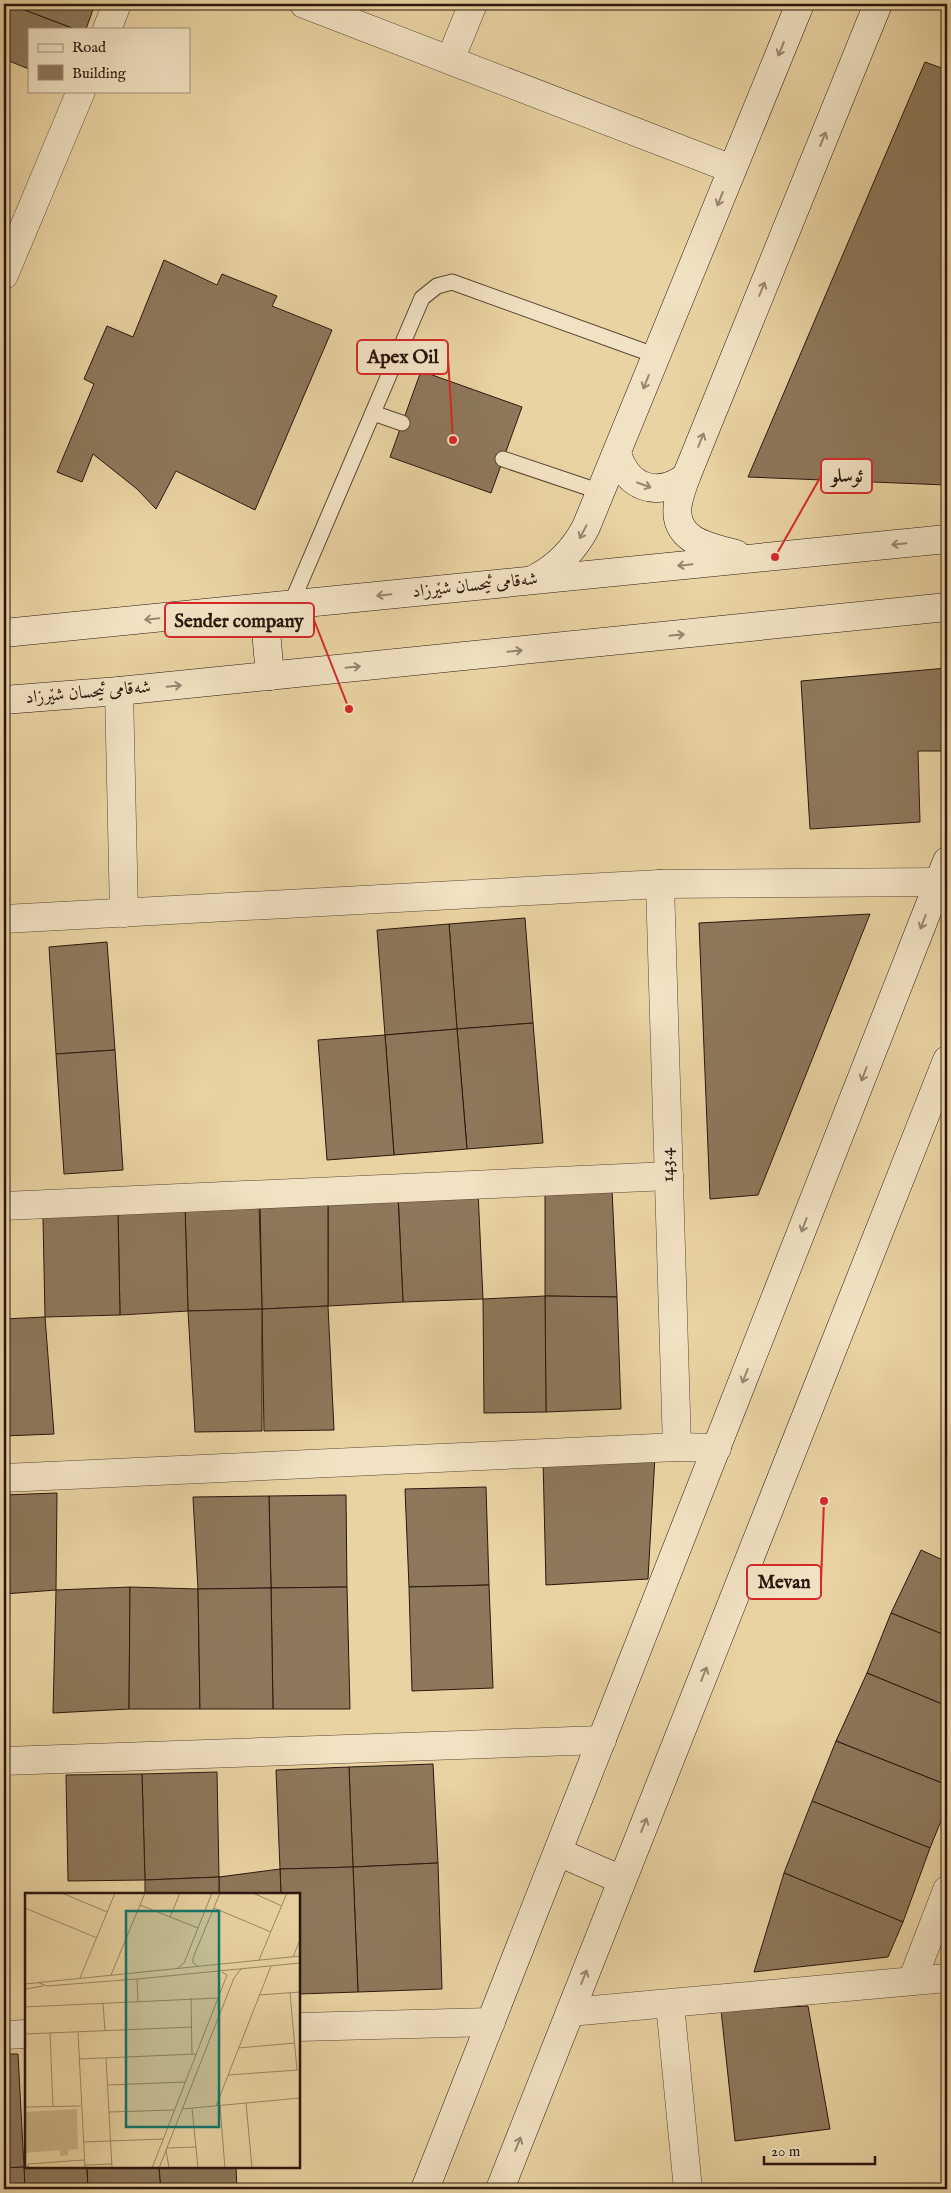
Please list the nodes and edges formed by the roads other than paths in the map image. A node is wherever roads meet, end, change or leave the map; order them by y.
1 (118, 4) edge
2 (304, 4) edge
3 (473, 4) edge
4 (800, 4) edge
5 (878, 4) edge
6 (107, 28) edge
7 (450, 60) junction
8 (81, 92) edge
9 (732, 169) junction
10 (4, 275) edge
11 (657, 356) junction
12 (373, 414) junction
13 (402, 423) dead end
14 (617, 452) junction
15 (503, 459) dead end
16 (686, 477) junction
17 (601, 492) junction
18 (947, 539) edge
19 (752, 558) junction
20 (533, 580) junction
21 (291, 604) junction
22 (947, 607) edge
23 (264, 608) junction
24 (4, 633) edge
25 (270, 676) junction
26 (119, 691) junction
27 (4, 700) edge
28 (943, 871) edge
29 (660, 884) junction
30 (124, 912) junction
31 (4, 919) edge
32 (947, 1060) edge
33 (669, 1176) junction
34 (4, 1206) edge
35 (677, 1447) junction
36 (717, 1448) junction
37 (4, 1478) edge
38 (602, 1740) junction
39 (4, 1761) edge
40 (558, 1852) junction
41 (622, 1880) junction
42 (947, 1890) edge
43 (947, 1978) edge
44 (912, 1981) junction
45 (670, 2004) junction
46 (570, 2012) junction
47 (491, 2022) junction
48 (300, 2027) edge
49 (25, 2034) edge
50 (4, 2035) edge
51 (426, 2189) edge
52 (500, 2189) edge
53 (688, 2189) edge

1 - 6 street
2 - 7 street
3 - 7 street
4 -> 9 street
16 -> 5 street
7 - 9 street
8 - 10 street
9 -> 11 street
11 - 12 lane
11 -> 14 street
12 - 13 lane
12 - 21 lane
14 -> 16 street
14 - 17 street
15 - 17 lane
16 - 19 street
17 -> 20 street
18 -> 19 street, شەقامی ئیحسان شێرزاد
19 -> 20 street, شەقامی ئیحسان شێرزاد
20 -> 21 street, شەقامی ئیحسان شێرزاد
21 - 23 street, شەقامی ئیحسان شێرزاد
25 -> 22 street, شەقامی ئیحسان شێرزاد
23 -> 24 street, شەقامی ئیحسان شێرزاد
23 - 25 street
26 -> 25 street, شەقامی ئیحسان شێرزاد
26 - 27 street, شەقامی ئیحسان شێرزاد
26 - 30 street
28 - 29 street
28 -> 36 street
29 - 30 street
29 - 33 street, 143.4
30 - 31 street
41 -> 32 street
33 - 34 street
33 - 35 street, 143.4
35 - 36 street
35 - 37 street
36 - 38 street
38 - 39 street
38 - 40 street
40 - 41 street
40 - 47 street
46 -> 41 street
42 - 44 street
43 - 44 street
44 - 45 street
45 - 46 street
45 - 53 street
52 -> 46 street
47 - 48 street
47 - 51 street
49 - 50 street

